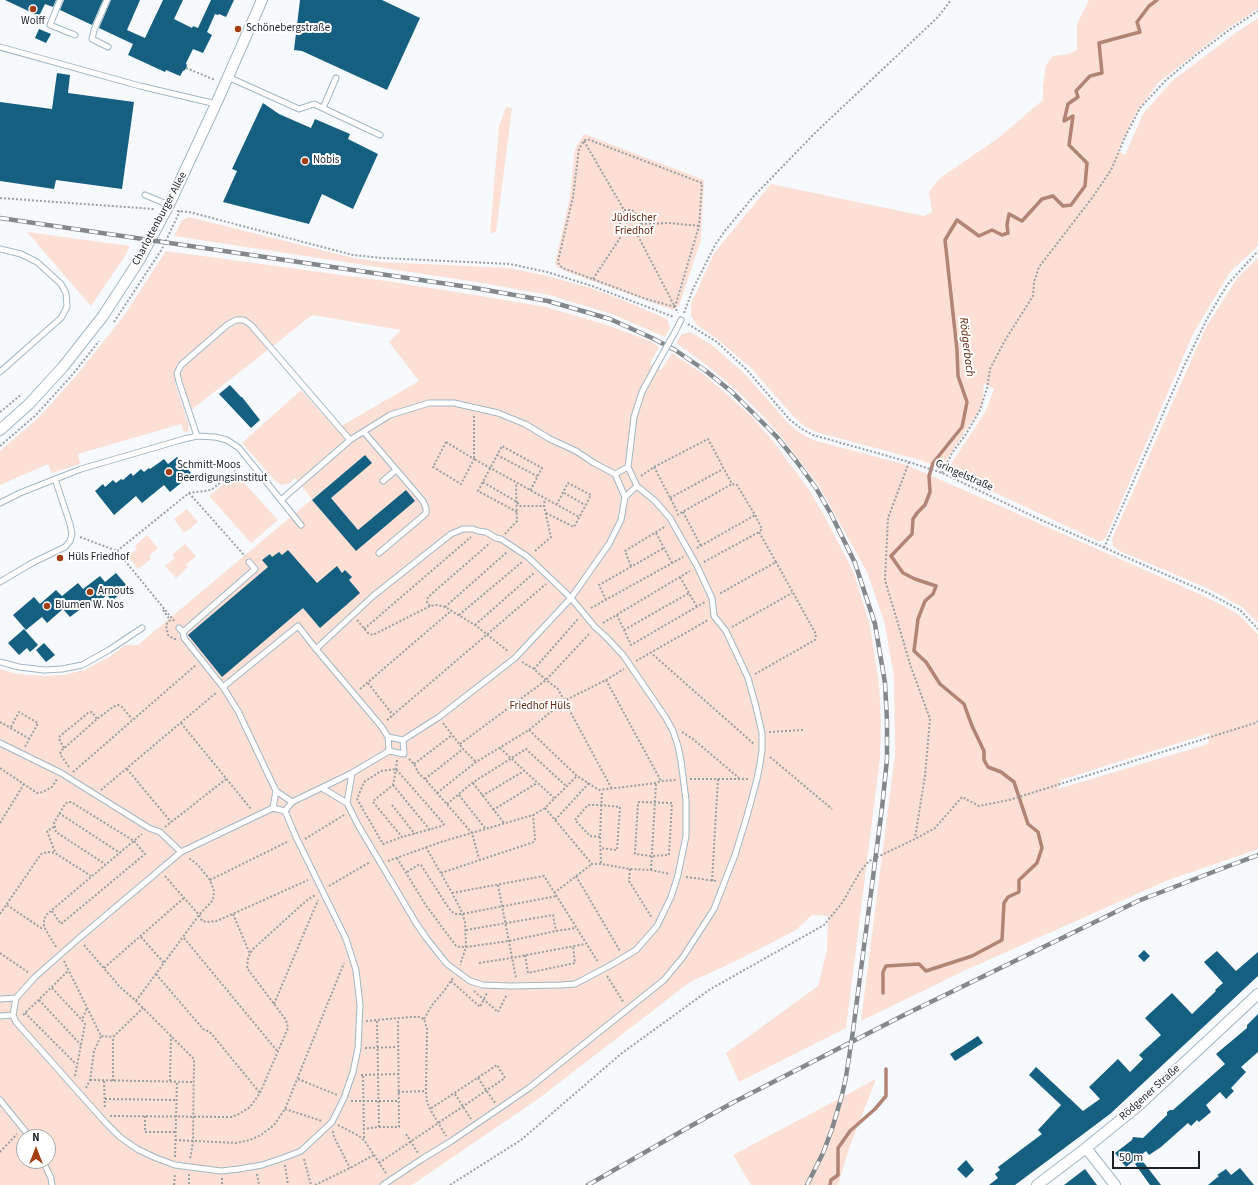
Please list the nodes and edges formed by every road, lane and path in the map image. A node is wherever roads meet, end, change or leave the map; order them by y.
1 (60, 0) edge
2 (107, 0) edge
3 (262, 0) edge
4 (951, 0) edge
5 (1258, 11) edge
6 (75, 35) dead end
7 (0, 47) edge
8 (108, 47) dead end
9 (186, 68) dead end
10 (336, 78) dead end
11 (227, 81) junction
12 (216, 104) junction
13 (323, 108) junction
14 (380, 136) dead end
15 (584, 141) junction
16 (145, 196) dead end
17 (0, 198) edge
18 (168, 208) junction
19 (624, 210) junction
20 (641, 224) junction
21 (699, 226) junction
22 (624, 232) junction
23 (636, 232) junction
24 (0, 249) edge
25 (1258, 251) edge
26 (593, 279) junction
27 (675, 307) junction
28 (682, 320) junction
29 (0, 372) edge
30 (26, 390) dead end
31 (474, 408) junction
32 (0, 412) edge
33 (0, 430) edge
34 (364, 432) junction
35 (197, 436) junction
36 (350, 440) junction
37 (497, 455) junction
38 (474, 459) junction
39 (249, 461) junction
40 (909, 462) junction
41 (628, 467) junction
42 (654, 467) junction
43 (490, 468) junction
44 (724, 469) junction
45 (396, 470) junction
46 (942, 473) junction
47 (614, 474) junction
48 (537, 476) junction
49 (55, 479) junction
50 (635, 480) junction
51 (383, 481) dead end
52 (483, 482) junction
53 (516, 483) junction
54 (732, 484) junction
55 (637, 486) junction
56 (530, 491) junction
57 (189, 493) junction
58 (564, 493) junction
59 (625, 497) junction
60 (670, 498) junction
61 (545, 499) junction
62 (281, 500) junction
63 (516, 502) junction
64 (0, 503) edge
65 (557, 504) junction
66 (585, 505) junction
67 (544, 506) junction
68 (517, 512) junction
69 (545, 512) junction
70 (683, 512) junction
71 (678, 514) junction
72 (755, 516) junction
73 (579, 517) junction
74 (671, 520) junction
75 (301, 525) dead end
76 (478, 531) junction
77 (656, 533) junction
78 (72, 534) junction
79 (498, 538) junction
80 (701, 546) junction
81 (513, 547) junction
82 (664, 548) junction
83 (1104, 548) junction
84 (118, 551) junction
85 (240, 551) dead end
86 (690, 552) junction
87 (379, 553) dead end
88 (528, 557) junction
89 (249, 562) dead end
90 (776, 562) junction
91 (672, 563) junction
92 (632, 566) junction
93 (540, 568) junction
94 (680, 576) dead end
95 (552, 579) junction
96 (0, 582) edge
97 (689, 593) junction
98 (792, 593) junction
99 (571, 598) junction
100 (712, 598) junction
101 (606, 600) junction
102 (430, 606) dead end
103 (445, 607) dead end
104 (697, 607) junction
105 (452, 610) dead end
106 (584, 613) junction
107 (459, 615) dead end
108 (617, 615) dead end
109 (714, 616) junction
110 (174, 621) dead end
111 (474, 625) dead end
112 (142, 628) dead end
113 (364, 629) dead end
114 (1258, 629) edge
115 (624, 630) junction
116 (726, 631) junction
117 (316, 649) junction
118 (650, 652) junction
119 (202, 660) junction
120 (0, 662) edge
121 (630, 665) junction
122 (534, 669) dead end
123 (748, 678) junction
124 (606, 680) junction
125 (367, 683) junction
126 (223, 686) junction
127 (355, 694) junction
128 (393, 715) junction
129 (439, 717) junction
130 (97, 719) junction
131 (132, 720) junction
132 (1258, 721) edge
133 (0, 722) edge
134 (180, 723) junction
135 (381, 726) junction
136 (10, 727) junction
137 (529, 730) junction
138 (803, 730) dead end
139 (673, 731) junction
140 (762, 733) junction
141 (452, 735) junction
142 (388, 737) junction
143 (30, 739) junction
144 (403, 740) junction
145 (0, 743) edge
146 (64, 748) junction
147 (500, 748) junction
148 (463, 749) junction
149 (762, 750) junction
150 (389, 751) junction
151 (22, 753) junction
152 (398, 753) junction
153 (404, 754) junction
154 (512, 758) junction
155 (476, 762) junction
156 (414, 764) junction
157 (0, 768) edge
158 (396, 768) junction
159 (127, 769) junction
160 (524, 770) junction
161 (61, 773) junction
162 (352, 773) junction
163 (577, 776) junction
164 (226, 778) junction
165 (425, 778) junction
166 (739, 778) junction
167 (718, 779) junction
168 (757, 779) junction
169 (683, 780) junction
170 (661, 781) junction
171 (472, 783) junction
172 (537, 783) junction
173 (589, 783) junction
174 (656, 783) junction
175 (24, 784) junction
176 (393, 785) junction
177 (566, 786) junction
178 (322, 788) junction
179 (602, 791) junction
180 (276, 792) junction
181 (437, 793) junction
182 (96, 794) junction
183 (460, 795) junction
184 (482, 796) junction
185 (554, 798) junction
186 (292, 802) junction
187 (655, 802) junction
188 (347, 803) junction
189 (447, 804) junction
190 (392, 805) dead end
191 (601, 805) junction
192 (273, 808) junction
193 (545, 808) junction
194 (832, 809) dead end
195 (493, 810) junction
196 (285, 811) junction
197 (350, 812) junction
198 (59, 814) junction
199 (255, 815) junction
200 (533, 815) junction
201 (555, 820) junction
202 (0, 821) edge
203 (171, 822) junction
204 (504, 824) junction
205 (54, 827) junction
206 (149, 828) junction
207 (486, 828) junction
208 (430, 830) junction
209 (160, 832) junction
210 (472, 833) junction
211 (415, 834) junction
212 (402, 837) junction
213 (600, 837) junction
214 (915, 839) junction
215 (298, 840) junction
216 (134, 841) junction
217 (426, 847) junction
218 (601, 848) junction
219 (181, 852) junction
220 (55, 853) junction
221 (120, 853) junction
222 (652, 856) junction
223 (378, 858) junction
224 (397, 858) junction
225 (479, 859) junction
226 (106, 864) junction
227 (592, 864) junction
228 (601, 864) junction
229 (383, 866) junction
230 (160, 869) junction
231 (630, 869) junction
232 (651, 870) junction
233 (406, 872) junction
234 (441, 872) junction
235 (678, 875) junction
236 (92, 876) junction
237 (316, 876) junction
238 (576, 876) junction
239 (210, 880) junction
240 (712, 880) junction
241 (725, 883) junction
242 (498, 885) junction
243 (322, 891) junction
244 (452, 893) junction
245 (554, 893) junction
246 (557, 896) junction
247 (184, 898) junction
248 (7, 905) junction
249 (502, 906) junction
250 (52, 911) junction
251 (0, 914) edge
252 (233, 914) junction
253 (462, 914) junction
254 (199, 916) junction
255 (506, 922) junction
256 (657, 926) junction
257 (44, 927) junction
258 (576, 928) junction
259 (466, 930) junction
260 (556, 931) junction
261 (141, 936) junction
262 (184, 938) junction
263 (78, 939) junction
264 (509, 941) junction
265 (585, 944) junction
266 (466, 947) junction
267 (573, 947) junction
268 (349, 951) junction
269 (0, 953) edge
270 (60, 954) junction
271 (250, 954) junction
272 (526, 955) junction
273 (623, 957) junction
274 (511, 958) junction
275 (479, 962) dead end
276 (164, 963) junction
277 (104, 968) junction
278 (603, 970) junction
279 (69, 971) junction
280 (457, 972) junction
281 (156, 974) junction
282 (35, 977) junction
283 (451, 981) junction
284 (470, 981) junction
285 (492, 985) junction
286 (513, 986) junction
287 (52, 988) junction
288 (1258, 994) edge
289 (0, 998) edge
290 (16, 998) junction
291 (39, 1000) junction
292 (484, 1000) junction
293 (136, 1001) junction
294 (274, 1004) junction
295 (87, 1008) junction
296 (144, 1008) junction
297 (628, 1009) junction
298 (25, 1013) junction
299 (13, 1015) junction
300 (0, 1016) edge
301 (398, 1019) junction
302 (424, 1019) junction
303 (82, 1020) junction
304 (377, 1021) junction
305 (16, 1022) junction
306 (359, 1022) junction
307 (101, 1036) junction
308 (171, 1036) junction
309 (113, 1037) junction
310 (81, 1045) junction
311 (358, 1048) junction
312 (378, 1048) junction
313 (397, 1048) junction
314 (278, 1052) junction
315 (76, 1064) junction
316 (398, 1074) junction
317 (352, 1075) junction
318 (378, 1075) junction
319 (363, 1076) junction
320 (478, 1078) junction
321 (298, 1079) junction
322 (90, 1080) junction
323 (104, 1081) junction
324 (113, 1081) junction
325 (170, 1081) junction
326 (176, 1082) junction
327 (194, 1082) junction
328 (73, 1085) junction
329 (487, 1090) junction
330 (426, 1091) junction
331 (398, 1092) junction
332 (260, 1093) junction
333 (454, 1094) junction
334 (81, 1095) junction
335 (105, 1098) junction
336 (343, 1099) junction
337 (0, 1100) edge
338 (176, 1100) junction
339 (363, 1101) junction
340 (398, 1101) junction
341 (378, 1102) junction
342 (463, 1106) junction
343 (285, 1109) junction
344 (430, 1109) junction
345 (499, 1109) junction
346 (104, 1116) junction
347 (145, 1116) junction
348 (176, 1116) junction
349 (193, 1117) junction
350 (105, 1122) junction
351 (332, 1122) junction
352 (438, 1123) junction
353 (474, 1125) junction
354 (379, 1127) junction
355 (23, 1128) joint
356 (363, 1129) junction
357 (176, 1132) junction
358 (406, 1134) dead end
359 (175, 1140) junction
360 (364, 1140) junction
361 (193, 1141) junction
362 (411, 1142) junction
363 (450, 1142) junction
364 (1086, 1148) junction
365 (301, 1151) junction
366 (0, 1152) edge
367 (374, 1155) junction
368 (283, 1158) junction
369 (422, 1159) junction
370 (379, 1163) junction
371 (175, 1165) junction
372 (256, 1166) junction
373 (189, 1167) junction
374 (350, 1168) junction
375 (47, 1169) edge
376 (391, 1181) junction
377 (52, 1185) edge
378 (174, 1185) edge
379 (189, 1185) edge
380 (259, 1185) edge
381 (288, 1185) edge
382 (311, 1185) edge
383 (315, 1185) edge
384 (383, 1185) edge
385 (450, 1185) edge
386 (1037, 1185) edge
387 (1115, 1185) edge

1 - 6 lane
2 - 8 lane
3 - 11 street, Charlottenburger Allee
4 - 28 path
5 - 46 path
7 - 12 lane
9 - 11 path
10 - 13 lane
11 - 12 street, Charlottenburger Allee
11 - 13 lane
12 - 18 street, Charlottenburger Allee
13 - 14 lane
15 - 19 path
15 - 21 path
15 - 26 path
16 - 18 lane
17 - 18 path, Gringelstraße
18 - 28 path, Gringelstraße
18 - 33 street, Charlottenburger Allee
19 - 20 path
19 - 22 path
20 - 21 path
20 - 23 path
21 - 27 path
22 - 23 path
22 - 26 path
23 - 27 path
24 - 29 lane
25 - 83 path
26 - 27 path
27 - 28 path
28 - 40 path, Gringelstraße
28 - 41 lane, bridge
30 - 32 path
31 - 34 lane
31 - 38 path
31 - 47 lane
34 - 36 lane
34 - 45 lane
35 - 36 lane
35 - 39 lane
35 - 49 lane
36 - 62 lane
37 - 43 path
37 - 48 path
37 - 48 path
38 - 38 path
38 - 43 path
39 - 57 path
39 - 62 lane
40 - 46 path, Gringelstraße
40 - 214 path
41 - 47 lane
41 - 50 lane
42 - 44 path
42 - 50 path
42 - 60 path
43 - 52 path
43 - 53 path
44 - 54 path
44 - 60 path
45 - 51 lane
45 - 87 lane
46 - 83 path, Gringelstraße
47 - 59 lane
48 - 56 path
49 - 64 lane
49 - 78 lane
50 - 55 lane
52 - 63 path
52 - 68 path
53 - 56 path
53 - 63 path
54 - 70 path
54 - 72 path
55 - 59 lane
55 - 74 lane
56 - 61 path
57 - 84 path
57 - 85 path
58 - 65 path
58 - 66 path
58 - 66 path
59 - 99 lane
60 - 71 path
61 - 65 path
61 - 67 path
62 - 75 lane
63 - 67 path
63 - 68 path
65 - 73 path
66 - 73 path
67 - 69 path
68 - 79 path
69 - 73 path
69 - 88 path
70 - 71 path
70 - 80 path
71 - 74 path
72 - 80 path
72 - 90 path
74 - 77 path
74 - 86 lane
76 - 79 lane
76 - 113 path
76 - 117 lane
77 - 82 path
77 - 92 path
78 - 84 path
78 - 96 lane
79 - 81 lane
79 - 102 path
80 - 86 path
81 - 88 lane
81 - 103 path
82 - 91 path
82 - 92 path
83 - 114 path, Gringelstraße
84 - 110 path
86 - 91 path
86 - 100 lane
88 - 93 lane
88 - 107 path
89 - 119 lane
90 - 98 path
90 - 100 path
91 - 101 path
92 - 101 path
93 - 95 lane
93 - 111 path
94 - 97 path
95 - 99 lane
95 - 128 path
97 - 104 path
97 - 115 path
98 - 116 path
98 - 123 path
99 - 106 lane
99 - 129 lane
100 - 104 path
100 - 109 lane
101 - 106 path
104 - 115 path
105 - 125 path
106 - 121 lane
106 - 122 path
108 - 115 path
109 - 116 lane
109 - 118 path
112 - 120 lane
116 - 123 lane
117 - 126 lane
117 - 127 lane
118 - 121 path
118 - 149 path
119 - 126 lane
119 - 131 path
121 - 124 path
121 - 139 lane
123 - 140 lane
124 - 137 path
124 - 170 path
125 - 127 path
125 - 128 path
126 - 134 path
126 - 180 lane
127 - 135 lane
128 - 135 path
129 - 141 path
129 - 144 lane
130 - 131 path
130 - 146 path
130 - 146 path
131 - 146 path
132 - 214 path
133 - 136 path
134 - 159 path
134 - 164 path
135 - 142 lane
136 - 143 path
136 - 143 path
137 - 147 path
137 - 163 path
138 - 140 path
139 - 166 path
139 - 169 lane
140 - 149 lane
141 - 148 path
141 - 156 path
142 - 144 lane
142 - 150 lane
143 - 151 path
144 - 153 lane
145 - 151 lane
147 - 154 path
147 - 155 path
148 - 155 path
148 - 165 path
149 - 168 lane
149 - 194 path
150 - 152 lane
150 - 162 lane
151 - 161 lane
152 - 153 lane
152 - 158 path
153 - 156 path
154 - 160 path
154 - 171 path
154 - 177 path
155 - 181 path
156 - 165 path
157 - 175 path
158 - 176 path
158 - 208 path
158 - 212 path
159 - 182 path
159 - 203 path
160 - 172 path
160 - 184 path
161 - 175 path
161 - 182 lane
162 - 178 lane
162 - 188 lane
163 - 173 path
163 - 177 path
164 - 199 path
164 - 203 path
165 - 181 path
166 - 167 path
166 - 168 path
167 - 169 path
167 - 240 path
168 - 241 lane
169 - 170 path
169 - 235 lane
170 - 174 path
171 - 183 path
171 - 184 path
172 - 185 path
172 - 195 path
173 - 179 path
173 - 201 path
174 - 179 path
174 - 187 path
175 - 202 path
176 - 208 path
176 - 212 path
177 - 185 path
178 - 186 lane
178 - 188 lane
179 - 191 path
180 - 186 lane
180 - 192 lane
181 - 189 path
182 - 206 lane
183 - 189 path
183 - 207 path
184 - 195 path
185 - 193 path
186 - 196 lane
187 - 222 path
187 - 222 path
187 - 222 path
188 - 197 lane
189 - 210 path
190 - 211 path
191 - 213 path
191 - 213 path
191 - 218 path
192 - 196 lane
192 - 199 lane
193 - 200 path
193 - 201 path
195 - 204 path
196 - 215 lane
197 - 215 path
197 - 223 lane
198 - 205 path
198 - 216 path
198 - 221 path
199 - 219 lane
200 - 204 path
200 - 225 path
201 - 227 path
203 - 209 path
204 - 207 path
205 - 220 path
205 - 226 path
206 - 209 lane
206 - 216 path
207 - 210 path
208 - 211 path
209 - 219 lane
210 - 217 path
210 - 225 path
211 - 212 path
213 - 218 path
214 - 385 path
215 - 237 lane
215 - 239 path
216 - 221 path
216 - 250 path
217 - 224 path
217 - 234 path
218 - 228 path
219 - 230 lane
219 - 239 path
220 - 236 path
220 - 248 path
221 - 226 path
222 - 232 path
223 - 229 lane
223 - 243 path
224 - 229 path
224 - 233 path
225 - 234 path
226 - 236 path
227 - 228 path
227 - 238 path
228 - 231 path
229 - 280 lane
230 - 247 path
230 - 263 lane
231 - 232 path
231 - 256 path
232 - 235 path
233 - 253 path
233 - 266 path
234 - 244 path
235 - 240 path
235 - 256 lane
236 - 250 path
237 - 243 lane
237 - 252 path
238 - 245 path
238 - 273 path
239 - 254 path
240 - 241 path
241 - 297 lane
242 - 244 path
242 - 245 path
242 - 249 path
243 - 268 lane
243 - 271 path
243 - 294 path
244 - 253 path
245 - 246 path
246 - 249 path
246 - 258 path
247 - 254 path
247 - 261 path
248 - 251 path
248 - 257 path
249 - 253 path
249 - 255 path
250 - 257 path
252 - 254 path
252 - 271 path
253 - 259 path
254 - 262 path
255 - 259 path
255 - 260 path
255 - 264 path
256 - 273 lane
257 - 270 path
258 - 260 path
258 - 265 path
259 - 266 path
260 - 264 path
261 - 276 path
261 - 277 path
262 - 276 path
262 - 314 path
263 - 270 lane
263 - 277 path
264 - 266 path
264 - 274 path
265 - 267 path
265 - 278 path
266 - 280 path
267 - 272 path
267 - 272 path
268 - 306 lane
268 - 321 path
269 - 282 path
270 - 279 path
270 - 282 lane
271 - 294 path
272 - 274 path
273 - 278 lane
274 - 275 path
274 - 286 path
276 - 281 path
277 - 293 path
278 - 286 lane
278 - 297 path
279 - 287 path
279 - 295 path
280 - 283 path
280 - 284 lane
281 - 293 path
281 - 332 path
282 - 290 lane
283 - 292 path
283 - 302 path
284 - 285 lane
284 - 292 path
285 - 286 lane
285 - 292 path
286 - 292 path
287 - 291 path
287 - 303 path
288 - 364 street, Rödgener Straße
289 - 290 lane
290 - 299 lane
291 - 298 path
291 - 310 path
293 - 296 path
294 - 314 path
295 - 303 path
295 - 307 path
296 - 308 path
296 - 309 path
297 - 345 lane
298 - 305 path
298 - 315 path
299 - 300 lane
299 - 305 lane
301 - 302 path
301 - 304 path
301 - 313 path
302 - 330 path
303 - 310 path
304 - 306 path
304 - 312 path
305 - 328 lane
306 - 311 lane
307 - 309 path
307 - 322 path
308 - 325 path
308 - 327 path
309 - 324 path
310 - 315 path
311 - 312 path
311 - 317 lane
312 - 313 path
312 - 318 path
313 - 316 path
314 - 332 path
315 - 328 path
316 - 318 path
316 - 331 path
317 - 319 path
317 - 336 lane
318 - 319 path
318 - 341 path
319 - 339 path
320 - 329 path
320 - 329 path
320 - 333 path
321 - 336 path
321 - 343 path
322 - 323 path
322 - 334 path
323 - 324 path
323 - 335 path
324 - 325 path
325 - 326 path
326 - 327 path
326 - 338 path
327 - 349 path
328 - 334 lane
329 - 342 path
329 - 345 path
330 - 331 path
330 - 344 path
331 - 340 path
332 - 349 path
333 - 342 path
333 - 344 path
334 - 350 lane
335 - 338 path
335 - 346 path
336 - 339 path
336 - 351 lane
337 - 355 lane
338 - 348 path
339 - 341 path
339 - 356 path
340 - 341 path
340 - 354 path
341 - 354 path
342 - 352 path
342 - 353 path
343 - 351 path
343 - 361 path
344 - 352 path
345 - 353 lane
346 - 347 path
346 - 350 path
347 - 348 path
347 - 357 path
348 - 349 path
348 - 357 path
349 - 361 path
350 - 371 lane
351 - 360 path
351 - 365 lane
351 - 374 path
352 - 362 path
352 - 363 path
353 - 363 lane
354 - 356 path
355 - 366 path
356 - 360 path
357 - 359 path
358 - 362 path
359 - 361 path
359 - 371 path
360 - 367 path
361 - 373 path
362 - 369 path
362 - 370 path
363 - 369 lane
364 - 386 street, Rödgener Straße
364 - 387 street
365 - 368 lane
365 - 382 path
367 - 370 path
367 - 374 path
368 - 372 lane
368 - 381 path
369 - 376 lane
370 - 376 path
371 - 373 lane
371 - 378 path
372 - 373 lane
372 - 380 path
373 - 379 path
374 - 383 path
375 - 377 lane
376 - 384 lane

